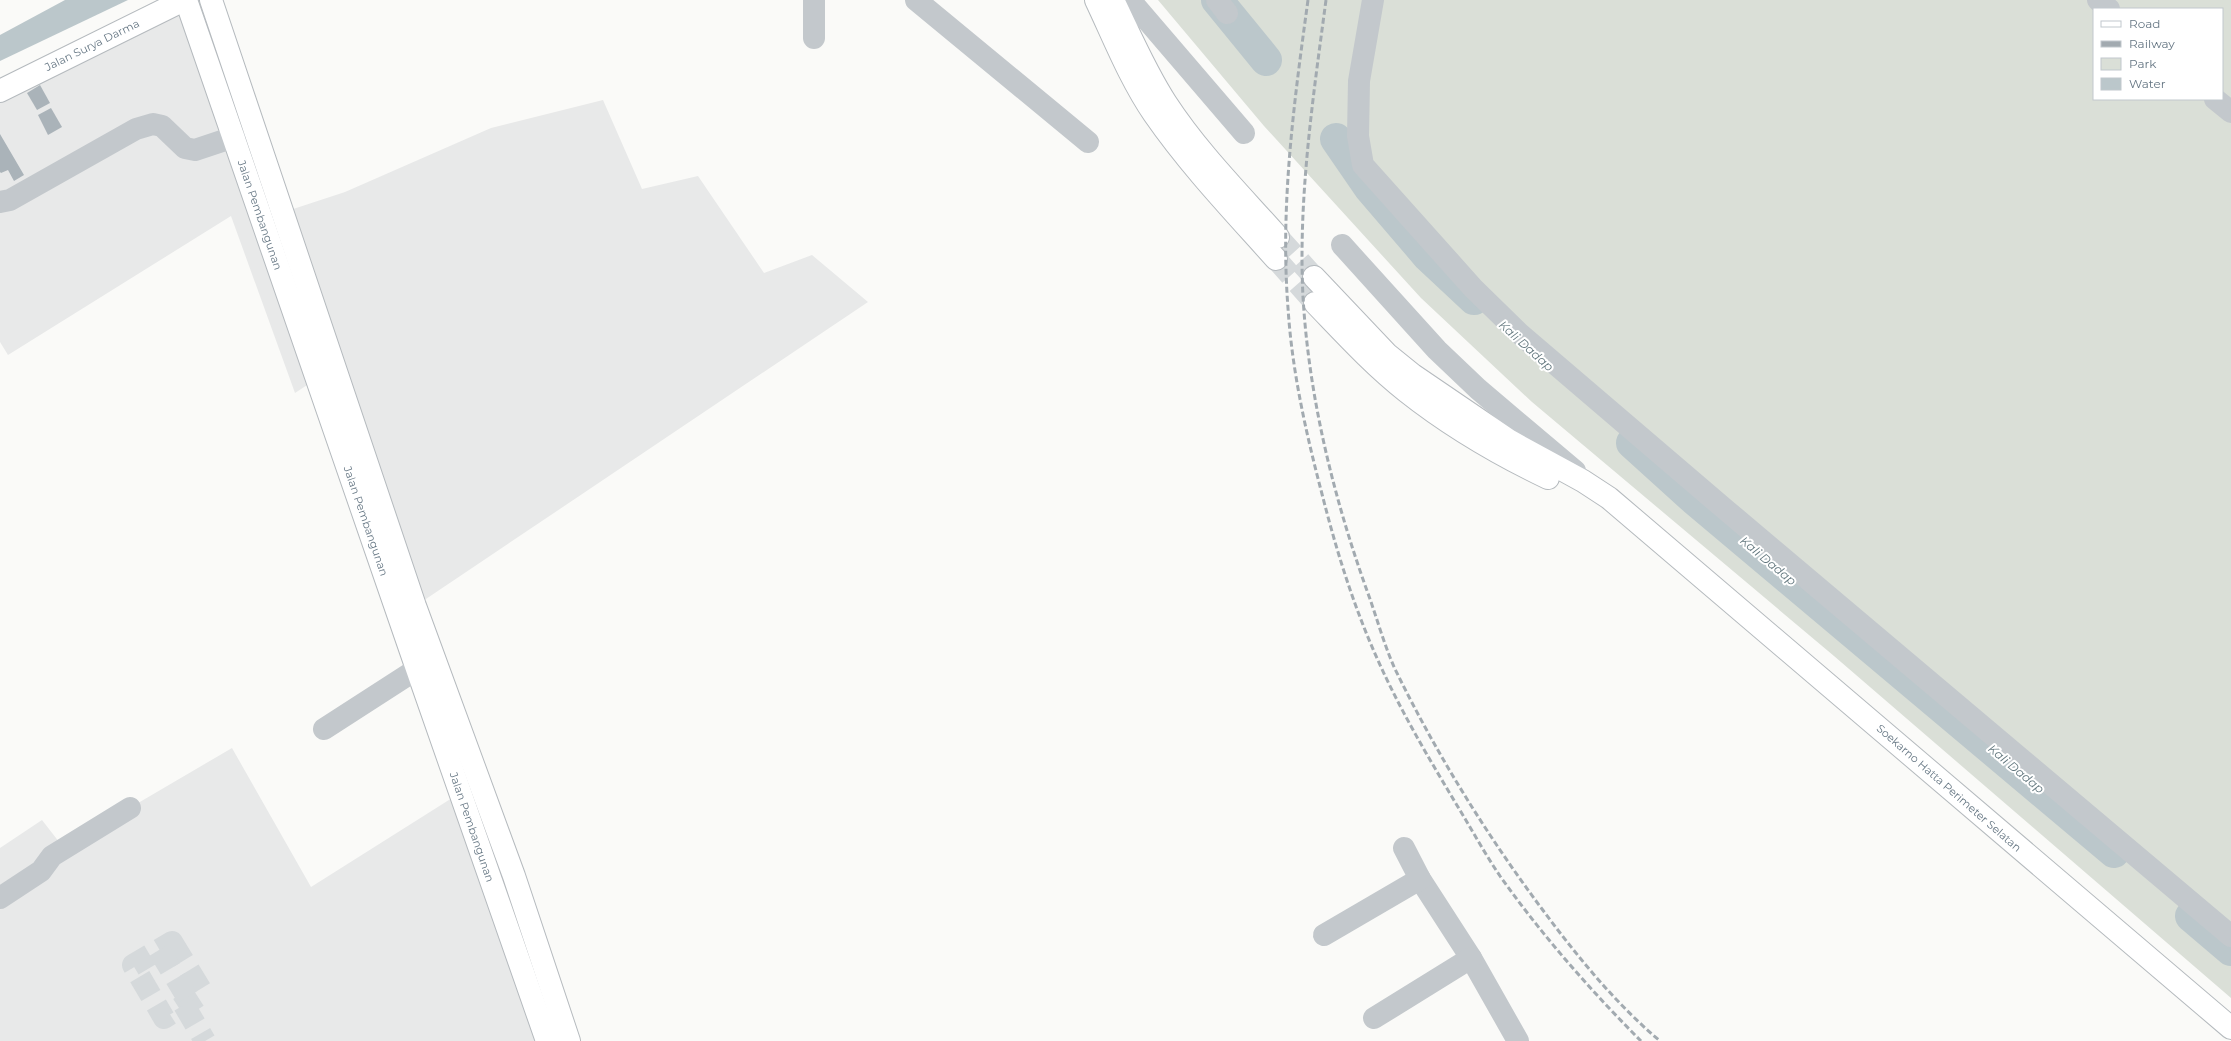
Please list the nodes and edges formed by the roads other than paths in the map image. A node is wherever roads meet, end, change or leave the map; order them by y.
1 (185, 0) edge
2 (211, 0) edge
3 (814, 0) edge
4 (916, 0) edge
5 (1096, 0) edge
6 (1114, 0) edge
7 (1130, 0) edge
8 (1373, 0) edge
9 (2098, 0) edge
10 (2108, 8) edge
11 (814, 38) dead end
12 (0, 91) edge
13 (2216, 100) edge
14 (2231, 112) edge
15 (1244, 133) dead end
16 (234, 137) junction
17 (1088, 142) dead end
18 (0, 202) edge
19 (1278, 237) tunnel mouth
20 (1342, 245) dead end
21 (1276, 259) tunnel mouth
22 (1314, 277) tunnel mouth
23 (1315, 302) tunnel mouth
24 (1609, 498) junction
25 (1667, 547) junction
26 (417, 669) junction
27 (324, 730) dead end
28 (130, 808) dead end
29 (1404, 848) dead end
30 (1420, 879) junction
31 (0, 898) edge
32 (1324, 935) dead end
33 (2231, 936) edge
34 (1471, 958) junction
35 (1374, 1018) dead end
36 (2231, 1028) edge
37 (547, 1041) edge
38 (569, 1041) edge
39 (1518, 1041) edge

1 - 12 main road, Jalan Surya Darma
1 - 16 main road, Jalan Pembangunan
2 - 38 main road, Jalan Pembangunan
3 - 11 street
4 - 17 street
5 - 21 main road
6 - 19 main road
7 - 15 street
8 - 33 street
9 - 10 street
13 - 14 street
16 - 18 street
16 - 26 main road, Jalan Pembangunan
20 - 24 street
22 - 24 main road, Soekarno Hatta Perimeter Selatan
23 - 25 main road, Soekarno Hatta Perimeter Selatan
24 - 25 main road, Soekarno Hatta Perimeter Selatan
25 - 36 main road, Soekarno Hatta Perimeter Selatan
26 - 27 street
26 - 37 main road, Jalan Pembangunan
28 - 31 street
29 - 30 street
30 - 32 street
30 - 34 street
34 - 35 street
34 - 39 street

